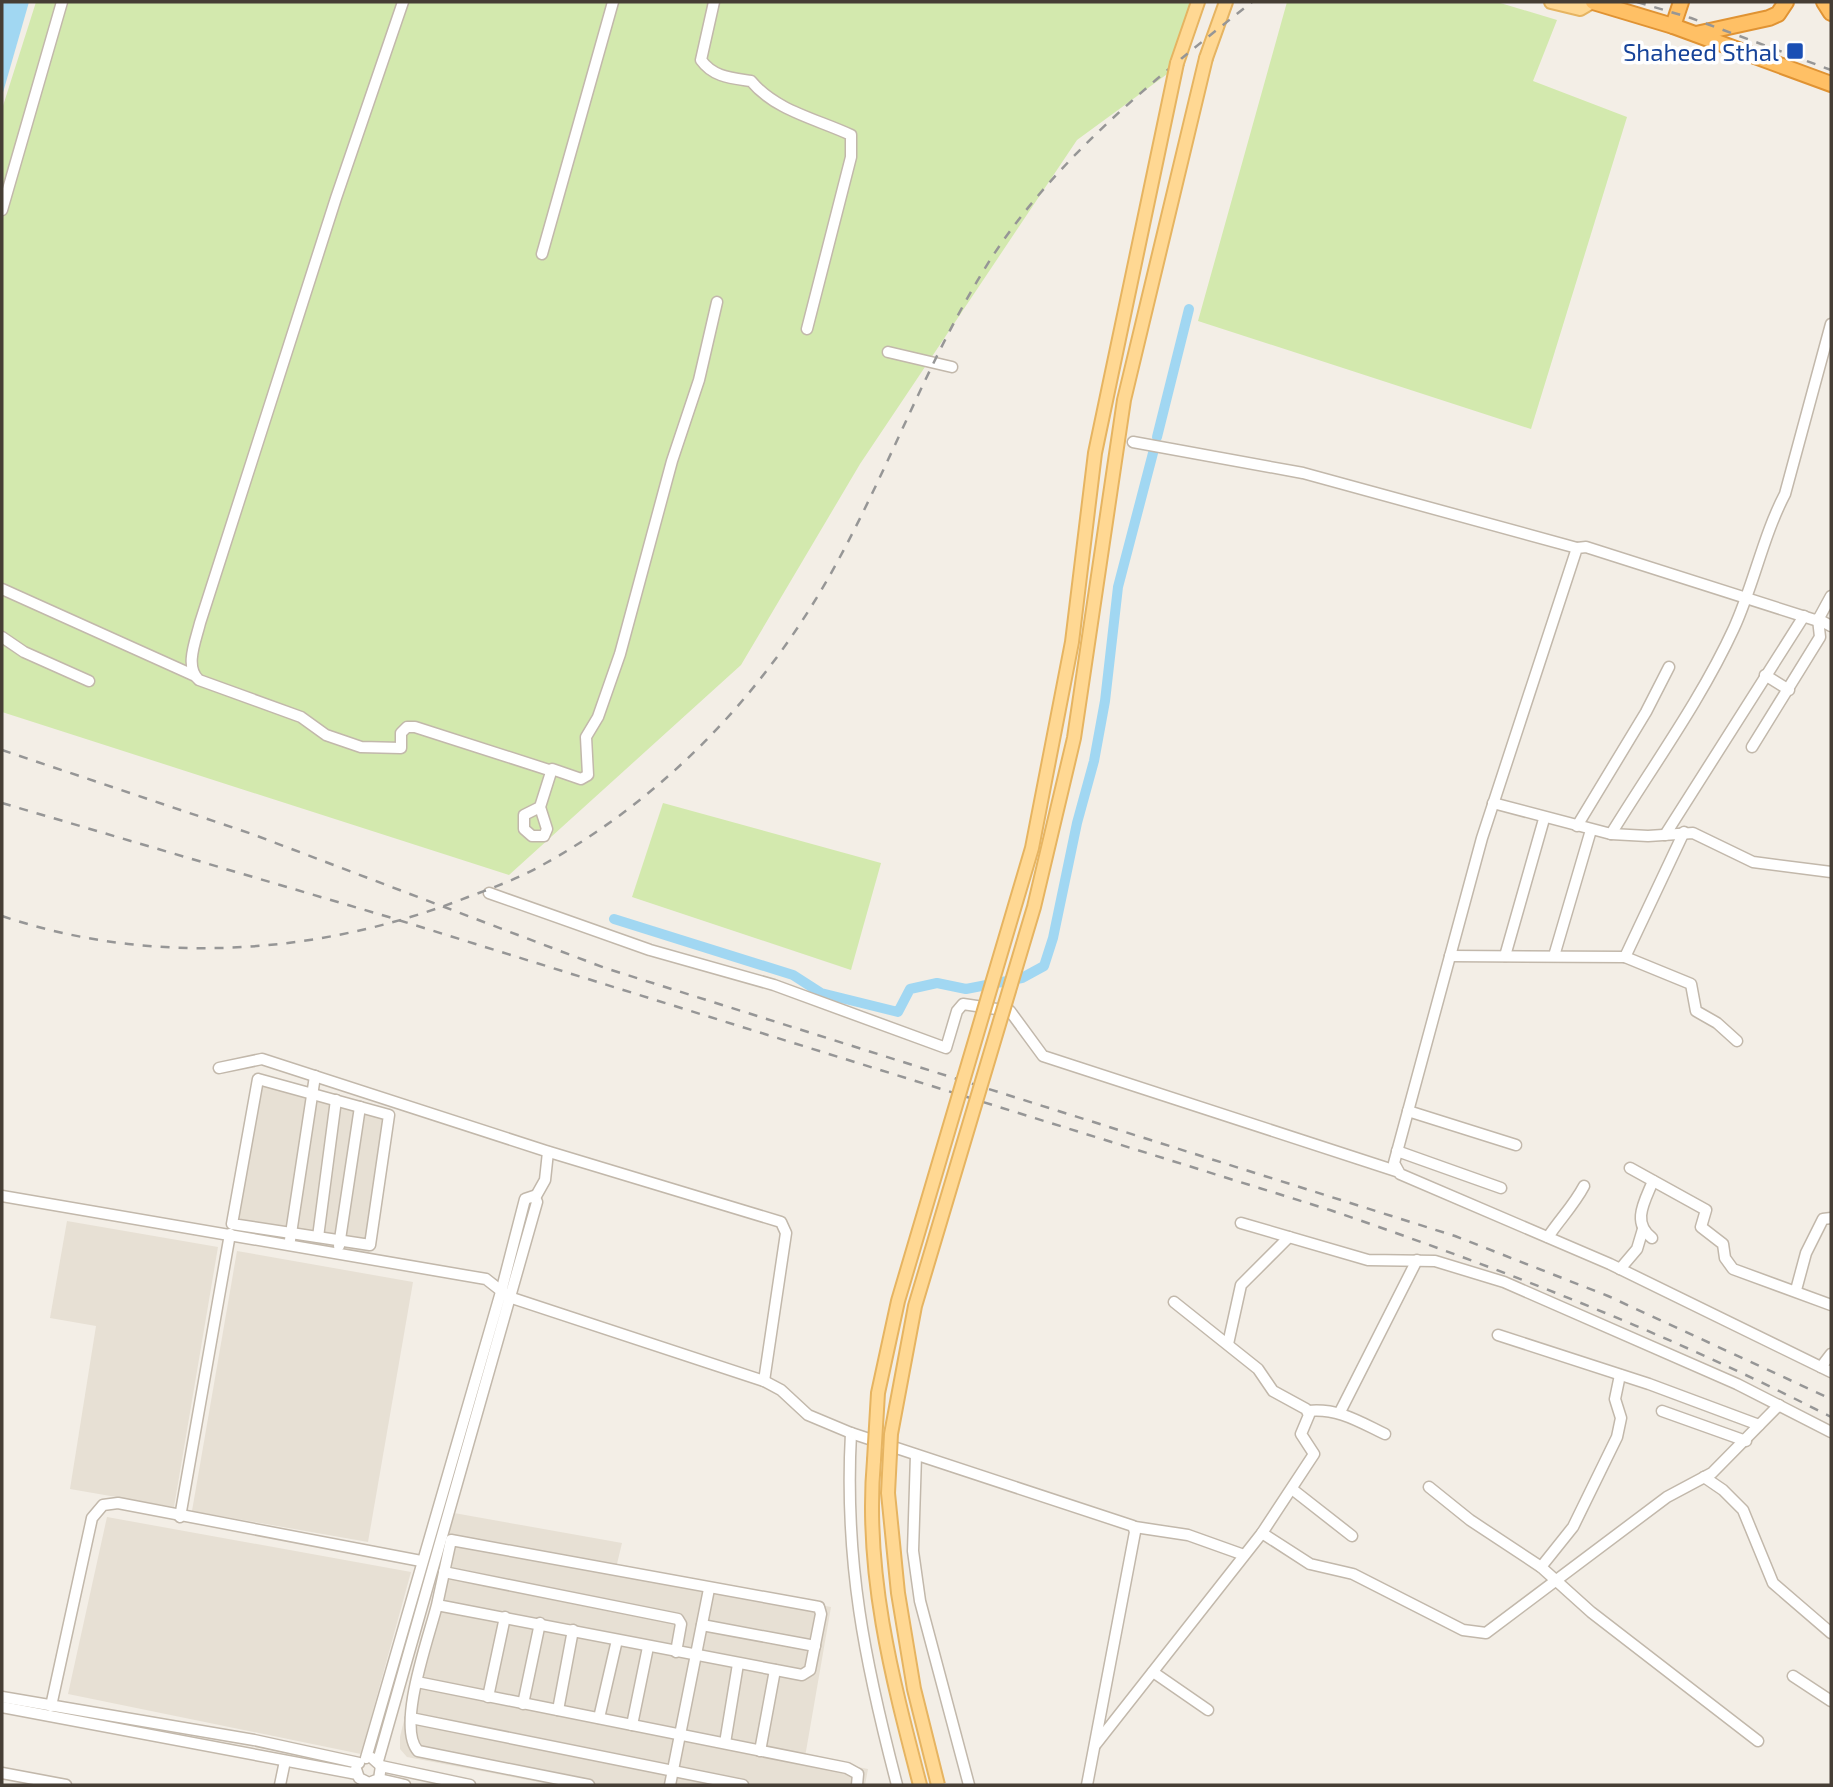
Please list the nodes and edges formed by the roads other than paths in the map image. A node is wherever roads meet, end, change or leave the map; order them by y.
1 (62, 2) edge
2 (403, 2) edge
3 (613, 2) edge
4 (714, 2) edge
5 (1198, 2) edge
6 (1226, 2) edge
7 (1551, 2) edge
8 (1592, 2) edge
9 (1681, 2) edge
10 (1786, 2) edge
11 (1824, 2) edge
12 (1831, 12) edge
13 (1673, 26) junction
14 (1694, 34) junction
15 (1831, 84) edge
16 (2, 210) edge
17 (542, 254) dead end
18 (717, 302) dead end
19 (1831, 324) edge
20 (807, 329) dead end
21 (888, 352) dead end
22 (952, 367) dead end
23 (1133, 442) dead end
24 (1577, 548) junction
25 (2, 589) edge
26 (1747, 596) junction
27 (1831, 596) edge
28 (1804, 616) junction
29 (1818, 619) junction
30 (1831, 626) edge
31 (2, 638) edge
32 (1669, 667) dead end
33 (193, 675) junction
34 (1765, 675) junction
35 (89, 681) dead end
36 (1789, 690) junction
37 (1752, 747) dead end
38 (552, 771) junction
39 (1493, 803) junction
40 (540, 807) dead end
41 (1544, 818) junction
42 (1577, 826) junction
43 (1591, 830) junction
44 (1684, 832) junction
45 (1611, 834) junction
46 (1665, 835) junction
47 (1831, 872) edge
48 (489, 893) dead end
49 (1450, 956) junction
50 (1505, 956) junction
51 (1555, 956) junction
52 (1625, 957) junction
53 (1737, 1041) dead end
54 (219, 1068) dead end
55 (315, 1076) junction
56 (363, 1092) junction
57 (312, 1093) junction
58 (337, 1100) junction
59 (358, 1106) junction
60 (1408, 1111) junction
61 (1516, 1145) dead end
62 (1397, 1151) junction
63 (548, 1152) junction
64 (1630, 1168) dead end
65 (1396, 1171) junction
66 (1653, 1181) junction
67 (1584, 1186) dead end
68 (1501, 1188) dead end
69 (2, 1196) edge
70 (1831, 1217) edge
71 (1241, 1223) dead end
72 (1643, 1229) junction
73 (230, 1234) junction
74 (318, 1237) junction
75 (1289, 1237) junction
76 (1548, 1237) junction
77 (1652, 1238) dead end
78 (290, 1239) junction
79 (340, 1240) junction
80 (338, 1253) junction
81 (1417, 1260) junction
82 (1620, 1269) junction
83 (1796, 1290) junction
84 (505, 1294) junction
85 (1174, 1302) dead end
86 (1831, 1305) edge
87 (1498, 1335) dead end
88 (1228, 1344) junction
89 (1831, 1354) edge
90 (1821, 1367) junction
91 (1831, 1372) edge
92 (1620, 1375) junction
93 (764, 1381) junction
94 (1779, 1405) junction
95 (1308, 1411) junction
96 (1662, 1411) dead end
97 (1340, 1412) junction
98 (1759, 1425) junction
99 (1831, 1432) edge
100 (851, 1433) junction
101 (1385, 1434) dead end
102 (1746, 1441) junction
103 (916, 1455) junction
104 (1704, 1477) junction
105 (1429, 1487) dead end
106 (1292, 1489) junction
107 (180, 1517) junction
108 (1135, 1527) junction
109 (1262, 1533) junction
110 (1352, 1536) dead end
111 (1244, 1555) junction
112 (421, 1561) junction
113 (1541, 1567) junction
114 (444, 1572) junction
115 (1556, 1582) junction
116 (709, 1589) junction
117 (437, 1605) junction
118 (505, 1617) junction
119 (540, 1623) junction
120 (702, 1625) junction
121 (573, 1630) junction
122 (1831, 1633) edge
123 (617, 1640) junction
124 (815, 1646) junction
125 (648, 1647) junction
126 (676, 1652) junction
127 (696, 1656) junction
128 (738, 1664) junction
129 (775, 1670) junction
130 (1153, 1672) junction
131 (1793, 1676) dead end
132 (417, 1682) junction
133 (488, 1696) junction
134 (2, 1697) edge
135 (1831, 1701) edge
136 (523, 1703) junction
137 (51, 1706) junction
138 (2, 1707) edge
139 (558, 1710) junction
140 (1208, 1710) dead end
141 (411, 1718) junction
142 (599, 1718) junction
143 (632, 1725) junction
144 (680, 1734) junction
145 (1758, 1741) dead end
146 (725, 1743) junction
147 (1094, 1748) junction
148 (760, 1751) junction
149 (285, 1760) junction
150 (362, 1760) junction
151 (380, 1764) junction
152 (673, 1771) junction
153 (4, 1773) edge
154 (358, 1779) edge
155 (377, 1782) edge
156 (53, 1784) edge
157 (4, 1785) edge
158 (66, 1785) edge
159 (280, 1785) edge
160 (405, 1785) edge
161 (470, 1785) edge
162 (589, 1785) edge
163 (670, 1785) edge
164 (743, 1785) edge
165 (857, 1785) edge
166 (897, 1785) edge
167 (920, 1785) edge
168 (938, 1785) edge
169 (969, 1785) edge
170 (1087, 1785) edge

1 - 16 street
2 - 33 street
3 - 17 street
4 - 20 street
5 - 167 main road, bridge
6 - 168 main road, bridge
7 - 8 main road
8 - 13 highway
9 - 13 highway
10 - 14 highway
11 - 12 highway
13 - 14 highway
14 - 15 highway
18 - 38 street
19 - 26 street
21 - 22 street
23 - 24 street
24 - 26 street
24 - 39 street
25 - 33 street
26 - 28 street
26 - 45 street
27 - 29 street
28 - 29 street
28 - 34 street
29 - 30 street
29 - 36 street
31 - 35 street
32 - 42 street
33 - 38 street
34 - 36 street
34 - 46 street
36 - 37 street
38 - 40 street
39 - 41 street
39 - 49 street
41 - 42 street
41 - 50 street
42 - 43 street
43 - 45 street
43 - 51 street
44 - 46 street
44 - 47 street
44 - 52 street
45 - 46 street
48 - 65 street
49 - 50 street
49 - 60 street
50 - 51 street
51 - 52 street
52 - 53 street
54 - 55 street
55 - 56 street
55 - 57 street
56 - 59 street
56 - 63 street
57 - 58 street
57 - 78 street
57 - 78 street
58 - 59 street
58 - 74 street
59 - 79 street
59 - 79 street
60 - 61 street
60 - 62 street
62 - 65 street
62 - 68 street
63 - 84 street
63 - 93 street
64 - 66 street
65 - 76 street
66 - 72 street
66 - 83 street
67 - 76 street
69 - 73 street
70 - 83 street
71 - 75 street
72 - 77 street
72 - 82 street
73 - 78 street
73 - 107 street
74 - 78 street
74 - 79 street
75 - 81 street
75 - 88 street
76 - 82 street
78 - 80 street
79 - 80 street
80 - 84 street
81 - 94 street
81 - 97 street
82 - 90 street
83 - 86 street
84 - 93 street
84 - 112 street
84 - 151 street
85 - 88 street
87 - 92 street
88 - 95 street
89 - 90 street
90 - 91 street
92 - 98 street
92 - 113 street
93 - 100 street
94 - 98 street
94 - 99 street
95 - 97 street
95 - 106 street
96 - 102 street
97 - 101 street
98 - 102 street
100 - 103 street
100 - 166 street
102 - 104 street
103 - 108 street
103 - 169 street
104 - 115 street
104 - 122 street
105 - 113 street
106 - 109 street
106 - 110 street
107 - 112 street
107 - 137 street
108 - 111 street
108 - 147 street
109 - 111 street
109 - 115 street
111 - 130 street
112 - 150 street
113 - 115 street
114 - 116 street
114 - 117 street
114 - 126 street
115 - 145 street
116 - 120 street
116 - 124 street
117 - 118 street
117 - 132 street
118 - 119 street
118 - 133 street
119 - 121 street
119 - 136 street
120 - 124 street
120 - 127 street
121 - 123 street
121 - 139 street
123 - 125 street
123 - 142 street
124 - 129 street
125 - 126 street
125 - 143 street
126 - 127 street
127 - 128 street
127 - 144 street
128 - 129 street
128 - 146 street
129 - 148 street
130 - 140 street
130 - 147 street
131 - 135 street
132 - 133 street
132 - 141 street
133 - 136 street
134 - 137 street
136 - 139 street
137 - 150 street
138 - 149 street
139 - 142 street
141 - 152 street
141 - 162 street
142 - 143 street
143 - 144 street
144 - 146 street
144 - 152 street
146 - 148 street
147 - 170 street
148 - 165 street
149 - 154 street
149 - 159 street
150 - 151 street
150 - 154 street
151 - 155 street
151 - 161 street
152 - 163 street
152 - 164 street
153 - 156 street
153 - 157 street
154 - 155 street
155 - 160 street
156 - 158 street

